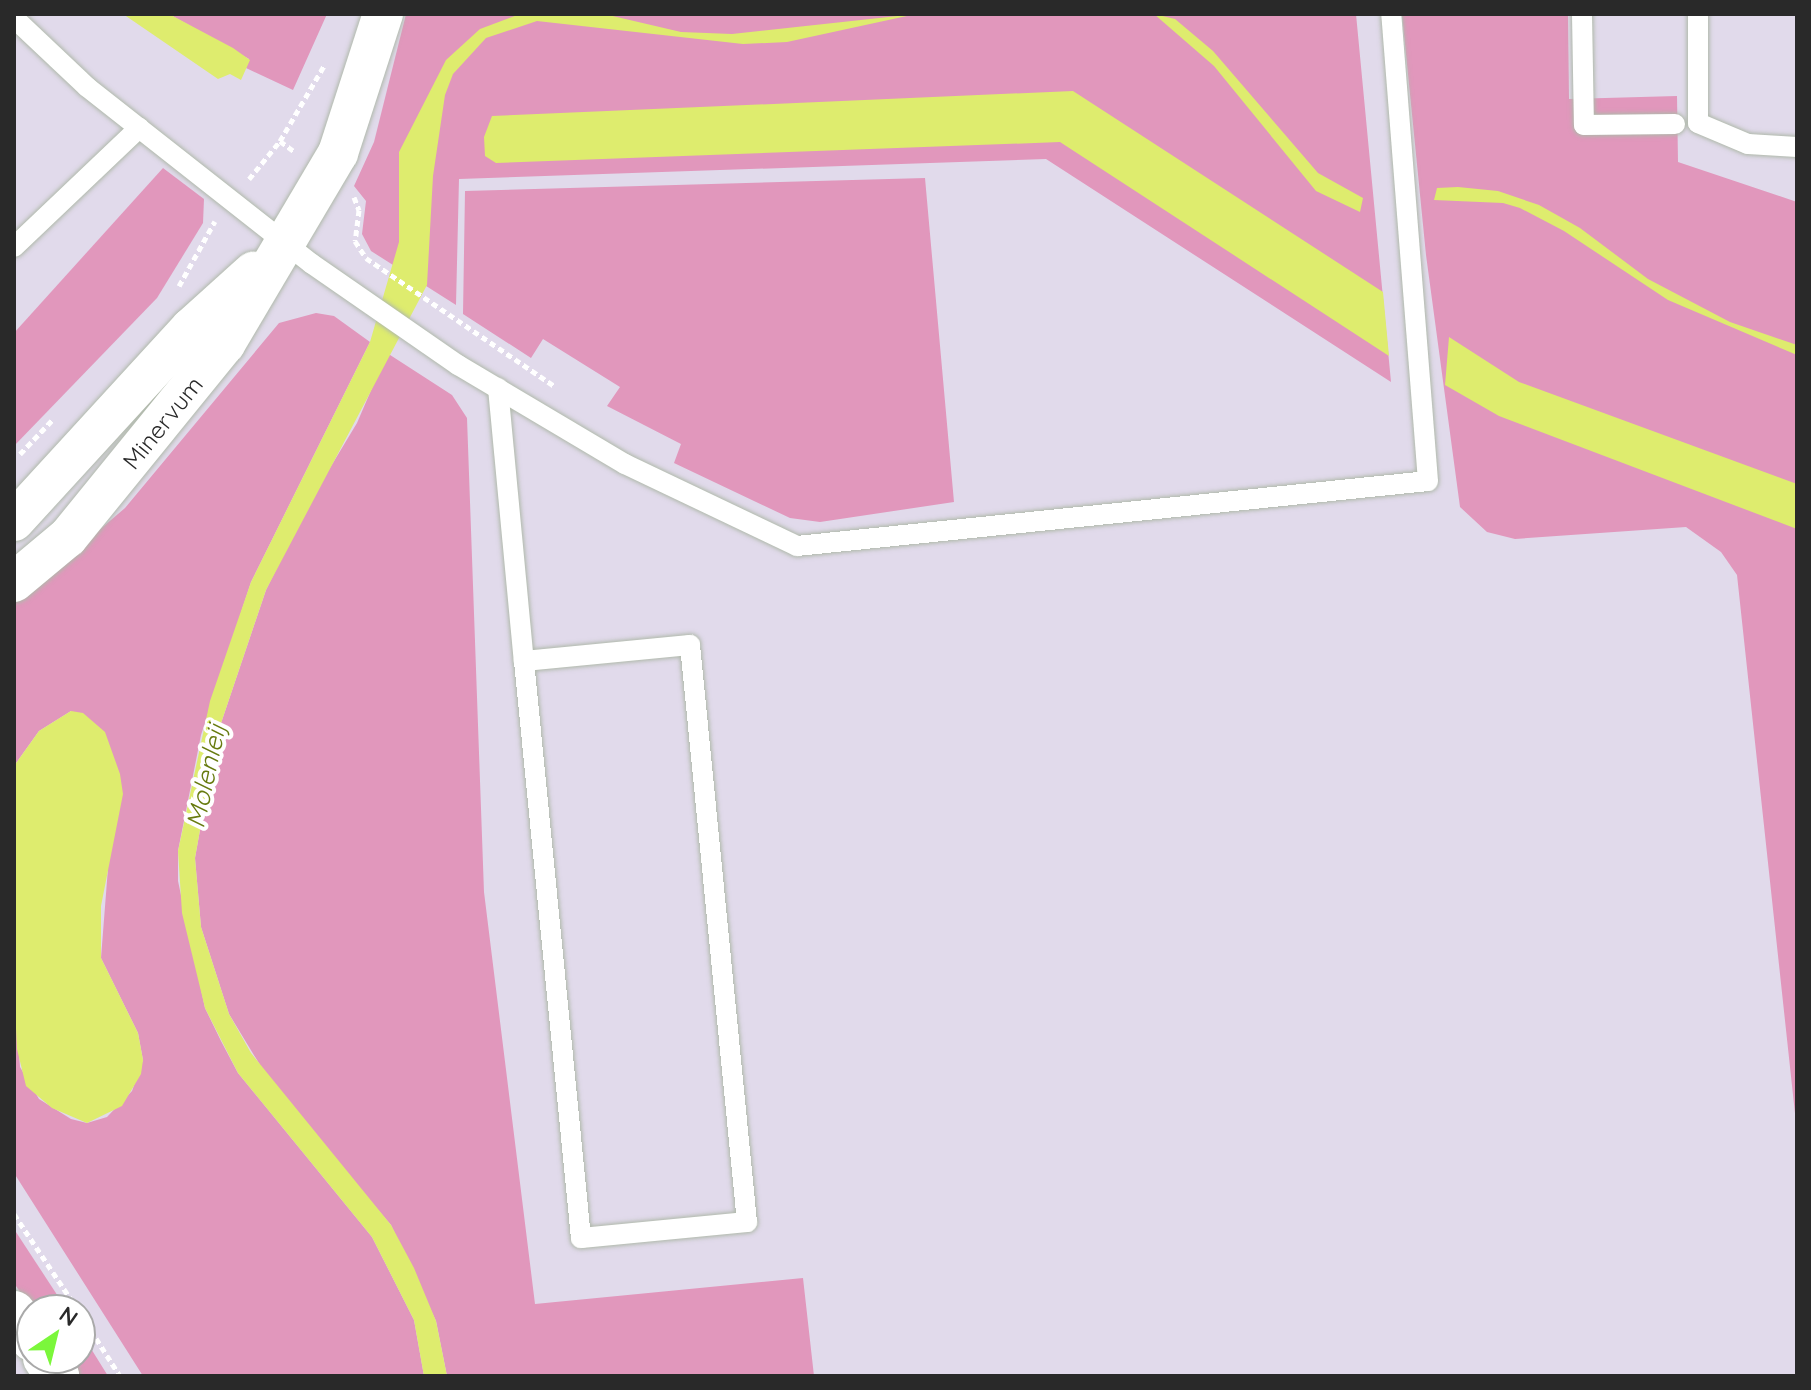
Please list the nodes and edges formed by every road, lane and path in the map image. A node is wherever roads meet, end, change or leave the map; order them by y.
1 (383, 14) edge
2 (1391, 14) edge
3 (1582, 14) edge
4 (1698, 14) edge
5 (14, 18) edge
6 (320, 74) dead end
7 (1675, 124) dead end
8 (139, 128) junction
9 (1797, 147) edge
10 (232, 199) junction
11 (286, 243) junction
12 (14, 246) edge
13 (366, 258) dead end
14 (171, 298) dead end
15 (464, 325) dead end
16 (498, 388) junction
17 (65, 407) dead end
18 (14, 461) edge
19 (14, 521) edge
20 (14, 582) edge
21 (524, 661) junction
22 (14, 1214) edge
23 (67, 1294) edge
24 (96, 1339) edge
25 (120, 1376) edge

1 - 11 street, Minervum
2 - 16 lane
3 - 7 lane
4 - 9 lane
5 - 8 lane
6 - 10 path
8 - 10 lane
8 - 12 lane
10 - 11 lane
10 - 14 path
11 - 16 lane
11 - 19 street, Minervum
11 - 20 street, Minervum
13 - 15 path
16 - 21 lane
17 - 18 path
21 - 21 lane
22 - 23 path
24 - 25 path

